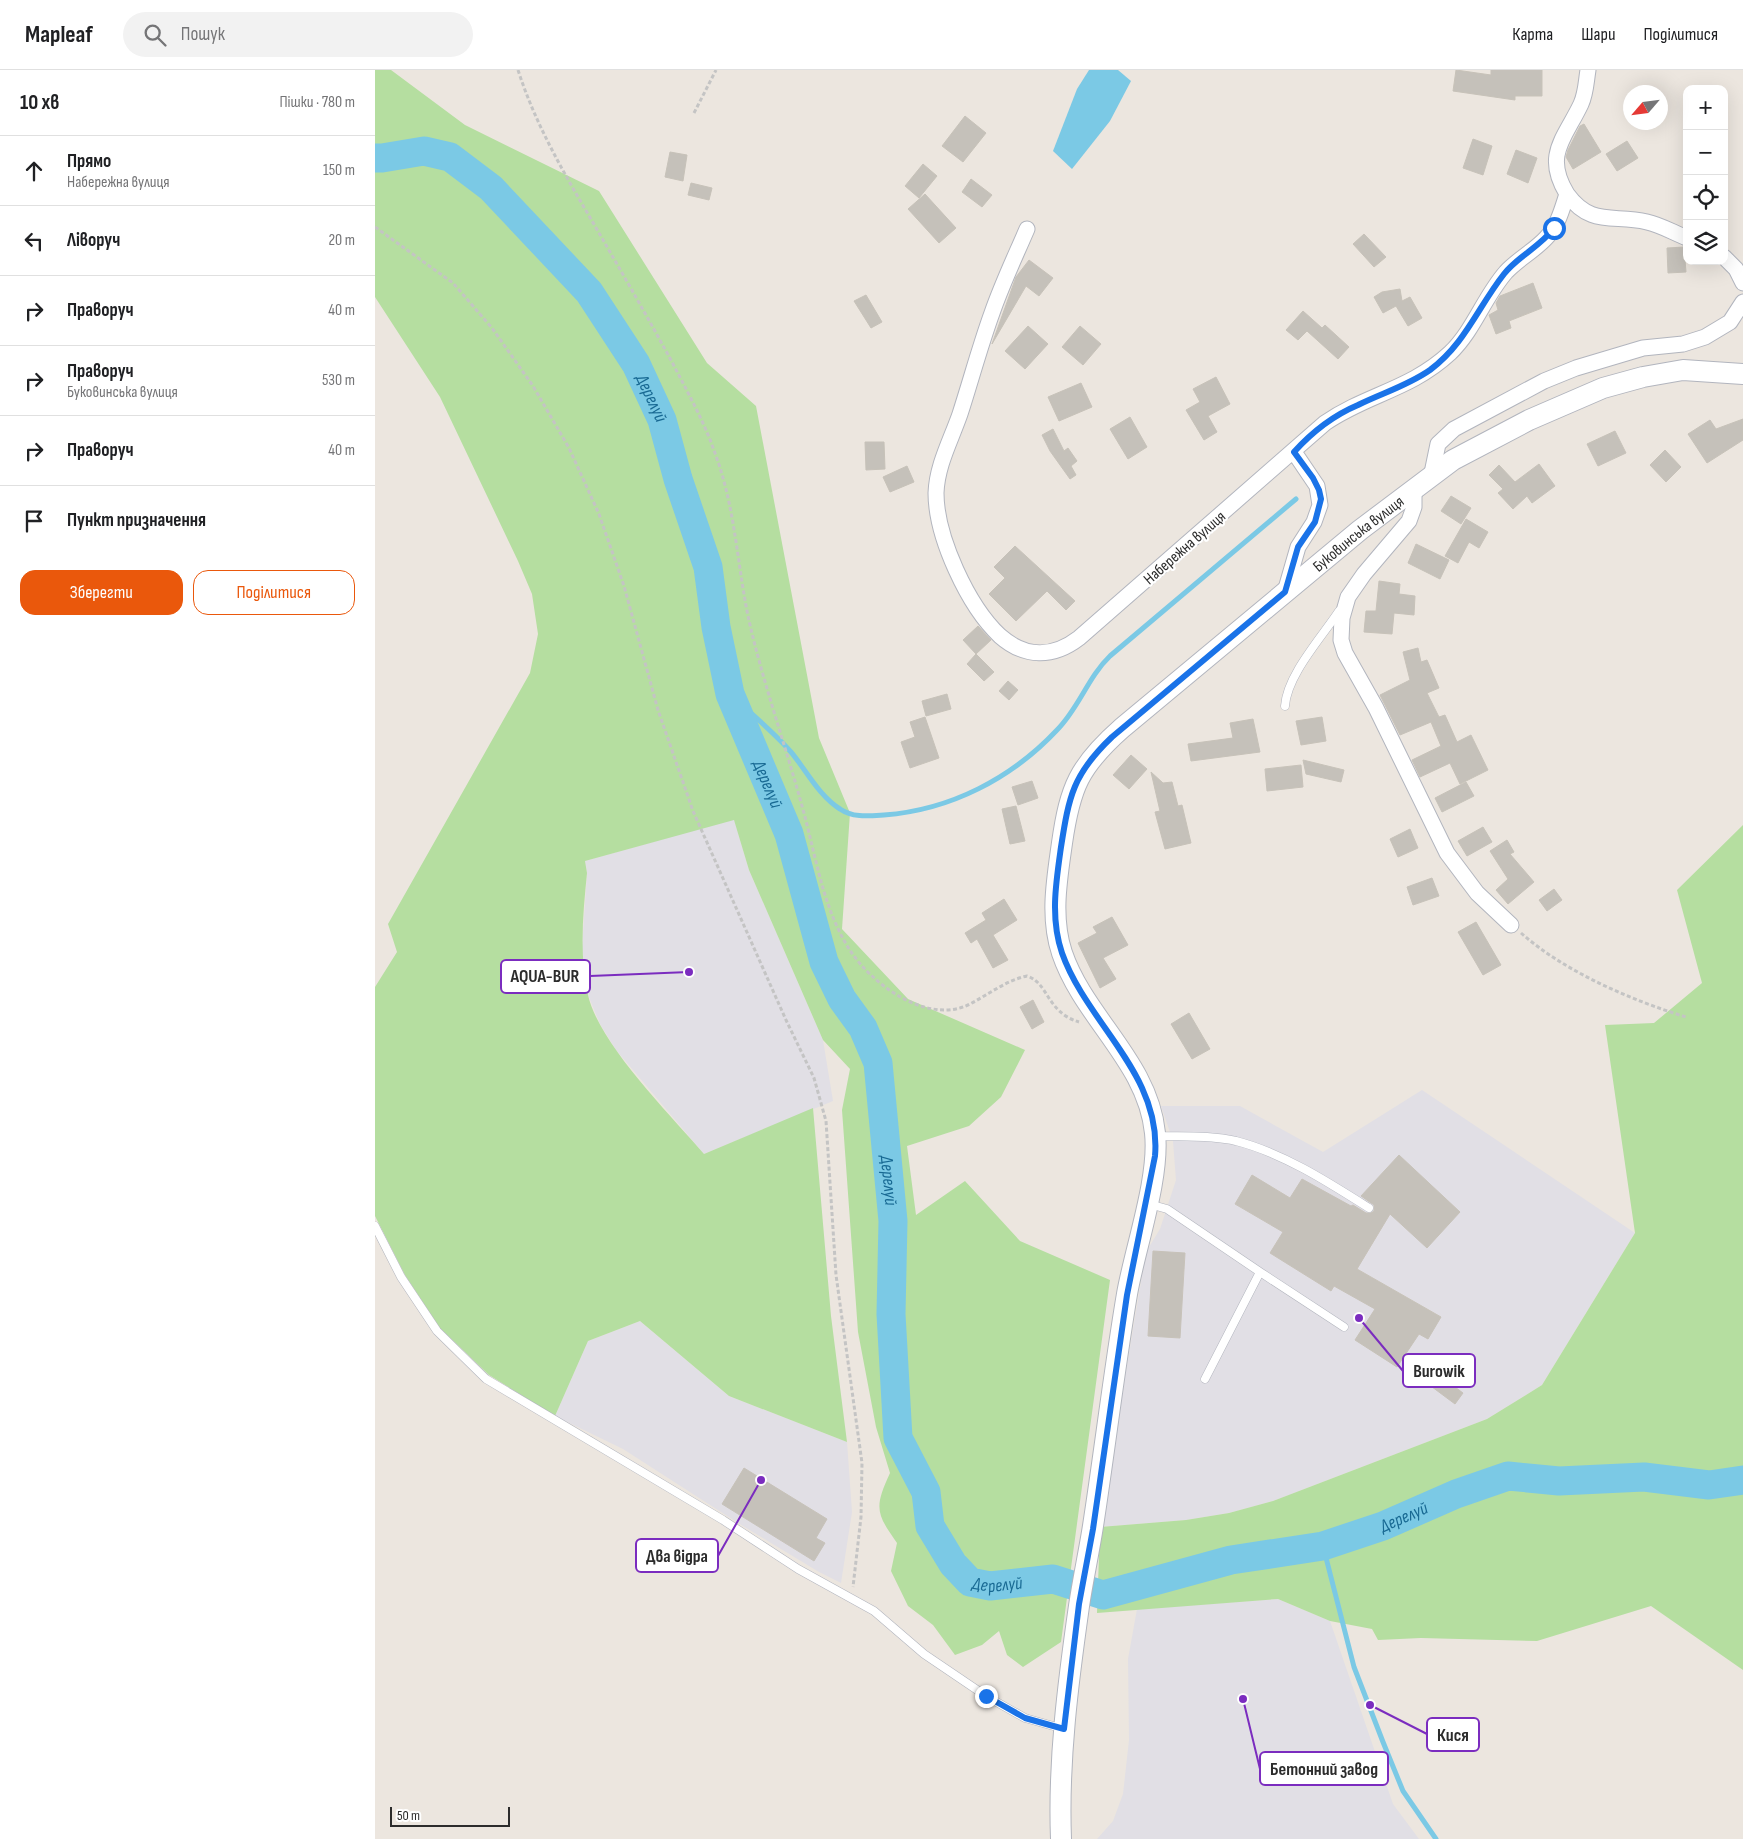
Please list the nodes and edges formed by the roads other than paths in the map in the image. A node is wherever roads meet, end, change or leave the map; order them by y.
1 (1588, 70) edge
2 (1567, 194) junction
3 (1027, 229) dead end
4 (1683, 236) edge
5 (1728, 261) edge
6 (1743, 283) edge
7 (1743, 302) edge
8 (1743, 374) edge
9 (1294, 452) junction
10 (1433, 473) junction
11 (1414, 487) junction
12 (1285, 592) junction
13 (1348, 597) junction
14 (1285, 706) dead end
15 (1511, 925) road end
16 (1156, 1136) junction
17 (1147, 1203) junction
18 (1369, 1208) dead end
19 (375, 1226) edge
20 (1260, 1272) junction
21 (1344, 1327) dead end
22 (1205, 1379) dead end
23 (1064, 1729) junction
24 (1061, 1839) edge

1 - 2 street
2 - 4 street
2 - 9 street, Набережна вулиця
3 - 9 street, Набережна вулиця
5 - 6 street
7 - 10 street
8 - 10 street, Буковинська вулиця
9 - 12 street
10 - 11 street, Буковинська вулиця
11 - 12 street, Буковинська вулиця
11 - 13 street
12 - 16 street, Буковинська вулиця
13 - 14 lane
13 - 15 street
16 - 17 street, Буковинська вулиця
16 - 18 lane
17 - 20 lane
17 - 23 street, Буковинська вулиця
19 - 23 lane
20 - 21 lane
20 - 22 lane
23 - 24 street, Буковинська вулиця

